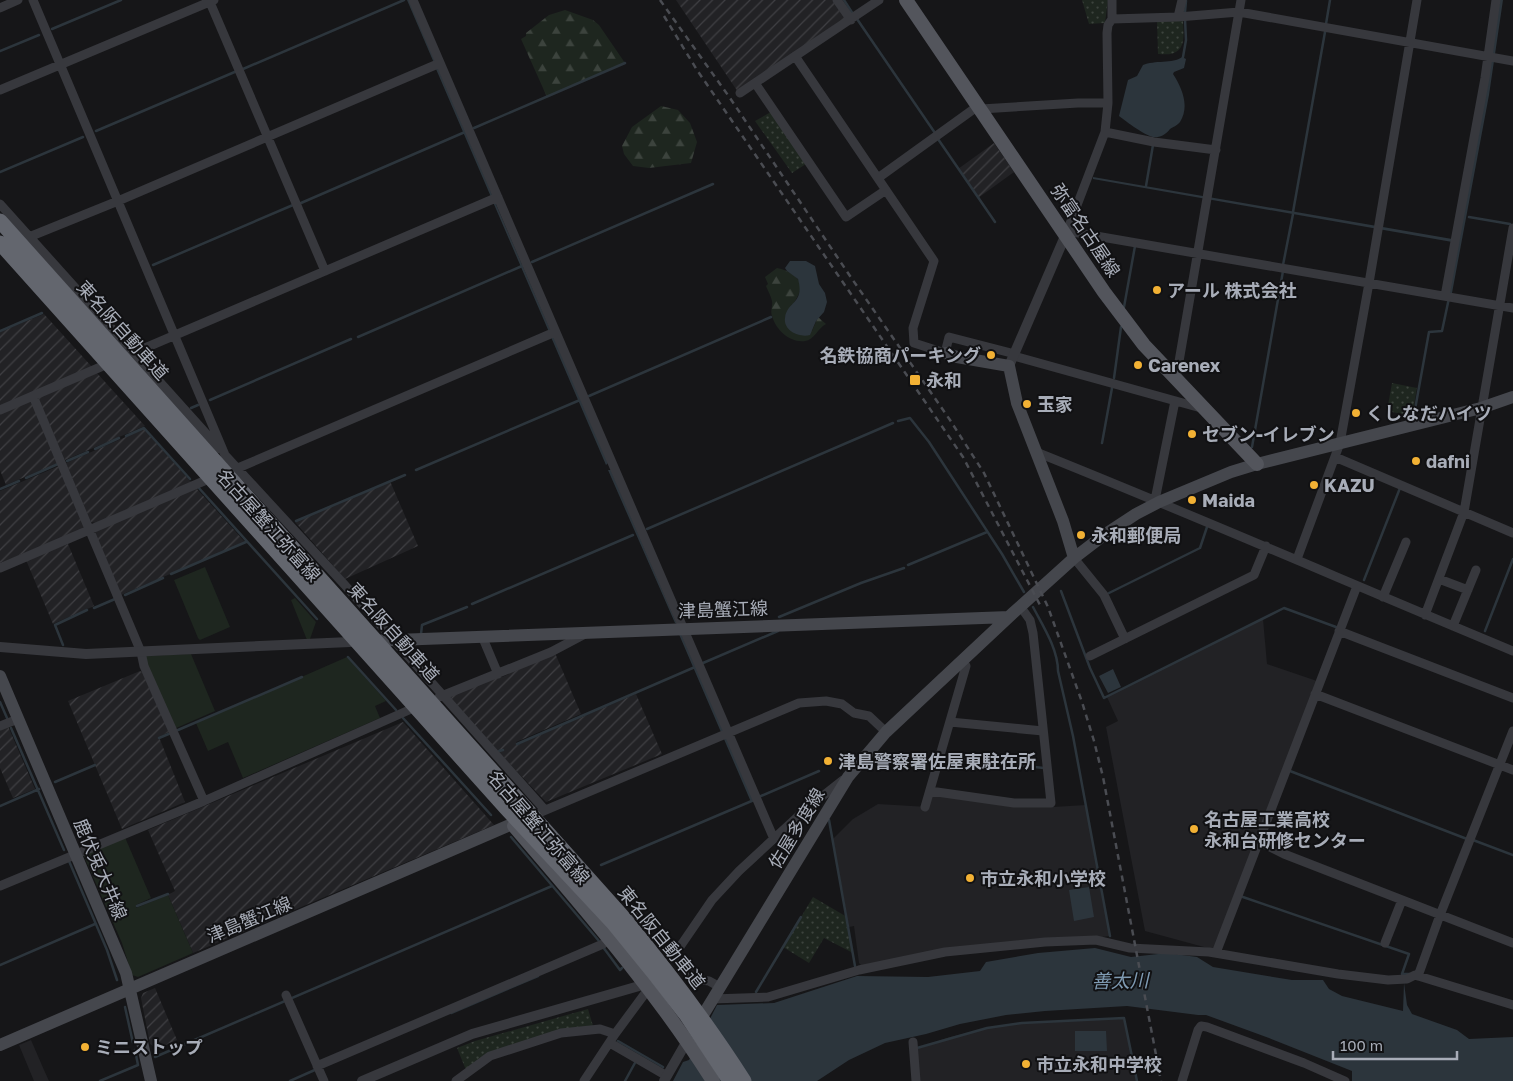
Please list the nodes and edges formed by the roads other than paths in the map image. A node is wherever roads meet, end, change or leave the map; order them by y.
1 (33, 0) edge
2 (413, 0) edge
3 (837, 0) edge
4 (879, 0) edge
5 (906, 0) edge
6 (1112, 0) edge
7 (1182, 0) edge
8 (1242, 0) edge
9 (1417, 0) edge
10 (1496, 0) edge
11 (12, 1) edge
12 (211, 1) edge
13 (0, 8) edge
14 (1239, 12) junction
15 (1178, 17) junction
16 (1112, 19) junction
17 (851, 20) junction
18 (1410, 43) junction
19 (795, 56) junction
20 (1491, 57) junction
21 (1513, 61) edge
22 (440, 63) junction
23 (60, 65) junction
24 (755, 83) junction
25 (0, 90) edge
26 (740, 93) dead end
27 (1108, 103) junction
28 (979, 108) junction
29 (1105, 132) junction
30 (268, 137) junction
31 (1216, 150) junction
32 (878, 178) junction
33 (886, 190) junction
34 (498, 197) junction
35 (118, 201) junction
36 (0, 204) edge
37 (0, 221) edge
38 (1513, 228) edge
39 (1067, 233) junction
40 (28, 235) junction
41 (0, 242) edge
42 (0, 253) edge
43 (1198, 253) junction
44 (325, 270) junction
45 (1369, 283) junction
46 (1448, 297) junction
47 (1500, 306) junction
48 (1513, 308) edge
49 (555, 332) junction
50 (175, 335) junction
51 (135, 353) junction
52 (945, 353) junction
53 (1013, 359) junction
54 (103, 366) junction
55 (1176, 379) junction
56 (33, 396) junction
57 (1513, 397) edge
58 (1175, 401) junction
59 (1481, 408) junction
60 (1204, 409) junction
61 (0, 410) edge
62 (1340, 443) junction
63 (1036, 452) junction
64 (225, 455) junction
65 (1335, 457) junction
66 (1256, 464) junction
67 (238, 468) junction
68 (204, 481) junction
69 (1157, 501) junction
70 (1464, 512) junction
71 (90, 529) junction
72 (1513, 534) edge
73 (1406, 542) dead end
74 (1266, 546) junction
75 (1074, 558) junction
76 (1297, 559) junction
77 (0, 568) edge
78 (1476, 570) dead end
79 (1439, 579) junction
80 (1356, 586) junction
81 (1468, 590) junction
82 (1384, 597) junction
83 (1020, 606) junction
84 (1425, 614) junction
85 (1009, 617) junction
86 (1453, 626) junction
87 (683, 628) junction
88 (1339, 631) junction
89 (591, 632) junction
90 (482, 636) junction
91 (1125, 639) junction
92 (392, 640) junction
93 (350, 642) junction
94 (0, 647) edge
95 (1513, 651) edge
96 (141, 652) junction
97 (1090, 656) dead end
98 (962, 660) junction
99 (498, 674) junction
100 (0, 676) edge
101 (1315, 694) junction
102 (442, 696) junction
103 (1513, 698) edge
104 (410, 710) junction
105 (18, 719) junction
106 (950, 722) junction
107 (0, 726) edge
108 (1043, 731) junction
109 (1513, 731) edge
110 (886, 732) junction
111 (725, 734) junction
112 (1500, 765) junction
113 (1513, 770) edge
114 (848, 776) junction
115 (930, 791) junction
116 (204, 800) junction
117 (925, 807) dead end
118 (545, 810) junction
119 (512, 824) junction
120 (774, 839) junction
121 (1260, 842) junction
122 (75, 854) junction
123 (0, 886) edge
124 (1402, 900) junction
125 (637, 915) dead end
126 (1440, 915) junction
127 (609, 937) junction
128 (1385, 943) dead end
129 (1513, 943) edge
130 (1216, 953) junction
131 (1418, 976) junction
132 (648, 986) junction
133 (720, 987) junction
134 (131, 990) junction
135 (287, 997) dead end
136 (712, 999) junction
137 (1513, 1005) edge
138 (615, 1034) junction
139 (913, 1042) dead end
140 (610, 1043) junction
141 (0, 1045) edge
142 (691, 1046) junction
143 (320, 1073) edge
144 (665, 1079) edge
145 (151, 1081) edge
146 (362, 1081) edge
147 (456, 1081) edge
148 (584, 1081) edge
149 (713, 1081) edge
150 (730, 1081) edge
151 (744, 1081) edge
152 (916, 1081) edge
153 (1182, 1081) edge
154 (1345, 1081) edge

1 - 23 street
2 - 22 street
3 - 17 street
4 - 17 street
5 - 28 main road, 弥富名古屋線
6 - 16 street
7 - 15 street
8 - 14 street
9 - 18 street
10 - 20 street
11 - 13 street
12 - 23 street
12 - 30 street
14 - 15 street
14 - 18 street
14 - 31 street
15 - 16 street
16 - 27 street
17 - 19 street
18 - 20 street
18 - 45 street
19 - 24 street
19 - 32 street
20 - 21 street
20 - 46 street
22 - 30 street
22 - 34 street
23 - 25 street
23 - 35 street
24 - 26 street
24 - 33 street
27 - 28 street
27 - 29 street
28 - 32 street
28 - 39 main road, 弥富名古屋線
29 - 31 street
29 - 39 street
30 - 35 street
30 - 44 street
31 - 43 street
32 - 33 street
33 - 52 street
34 - 44 street
34 - 49 street
35 - 40 street
35 - 50 street
36 - 40 street
37 - 151 highway, 東名阪自動車道, bridge
38 - 47 street
39 - 43 street
39 - 53 street
39 - 55 main road, 弥富名古屋線
40 - 41 street
40 - 51 street
41 - 150 highway, 東名阪自動車道, bridge
42 - 54 main road, 名古屋蟹江弥富線
43 - 45 street
43 - 55 street
44 - 50 street
45 - 46 street
45 - 62 street
46 - 47 street
47 - 48 street
47 - 59 street
49 - 67 street
49 - 87 street
50 - 51 street
50 - 64 street
51 - 54 street
51 - 64 street
52 - 53 main road
52 - 53 street
53 - 58 street
53 - 63 main road
54 - 56 street
54 - 68 main road, 名古屋蟹江弥富線
55 - 60 main road, 弥富名古屋線
56 - 61 street
56 - 71 street
57 - 59 main road
58 - 60 street
58 - 69 street
59 - 62 main road
59 - 70 street
60 - 66 main road, 弥富名古屋線
62 - 65 street
62 - 66 main road
63 - 69 street
63 - 75 main road
64 - 67 street
65 - 70 street
65 - 76 street
66 - 69 main road
67 - 92 street
68 - 71 street
68 - 93 main road, 名古屋蟹江弥富線
69 - 74 street
69 - 75 main road
70 - 72 street
70 - 79 street
71 - 77 street
71 - 96 street
73 - 82 street
74 - 76 street
74 - 91 street
75 - 83 main road
75 - 91 street
76 - 80 street
78 - 81 street
79 - 81 street
79 - 84 street
80 - 82 street
80 - 88 street
81 - 86 street
82 - 84 street
83 - 85 main road
83 - 108 street
84 - 86 street
85 - 87 main road, 津島蟹江線
85 - 98 main road, 佐屋多度線
86 - 95 street
87 - 89 main road, 津島蟹江線
87 - 111 street
88 - 101 street
88 - 103 street
89 - 90 main road, 津島蟹江線
89 - 99 street
90 - 92 main road, 津島蟹江線
90 - 99 street
91 - 97 street
92 - 93 main road, 津島蟹江線
92 - 102 street
93 - 96 street
93 - 104 main road, 名古屋蟹江弥富線
94 - 96 street
96 - 116 street
98 - 106 street
98 - 110 main road, 佐屋多度線
99 - 102 street
100 - 105 main road, 鹿伏兎大井線
101 - 112 street
101 - 121 street
102 - 104 street
102 - 118 street
104 - 116 street
104 - 119 main road, 名古屋蟹江弥富線
105 - 107 street
105 - 122 main road, 鹿伏兎大井線
106 - 108 street
106 - 115 street
108 - 115 street
109 - 112 street
110 - 111 street
110 - 114 main road, 佐屋多度線
111 - 118 street
111 - 120 street
112 - 113 street
112 - 126 street
114 - 120 street
114 - 133 main road, 佐屋多度線
115 - 117 street
116 - 122 street
118 - 119 street
119 - 127 main road, 名古屋蟹江弥富線
119 - 134 main road, 津島蟹江線
120 - 133 street
121 - 124 street
121 - 130 street
122 - 123 street
122 - 134 main road, 鹿伏兎大井線
124 - 126 street
124 - 128 street
125 - 127 street
126 - 129 street
126 - 131 street
127 - 132 main road, 名古屋蟹江弥富線
127 - 143 street
130 - 131 street
130 - 136 street
131 - 137 street
132 - 138 street
132 - 142 main road, 名古屋蟹江弥富線
132 - 146 street
133 - 136 main road, 佐屋多度線
134 - 141 main road, 津島蟹江線
134 - 145 main road, 鹿伏兎大井線
135 - 143 street
136 - 142 main road, 佐屋多度線
138 - 140 street
138 - 147 street
139 - 152 street
140 - 144 street
140 - 148 street
142 - 144 street
142 - 149 main road, 名古屋蟹江弥富線
153 - 154 street

